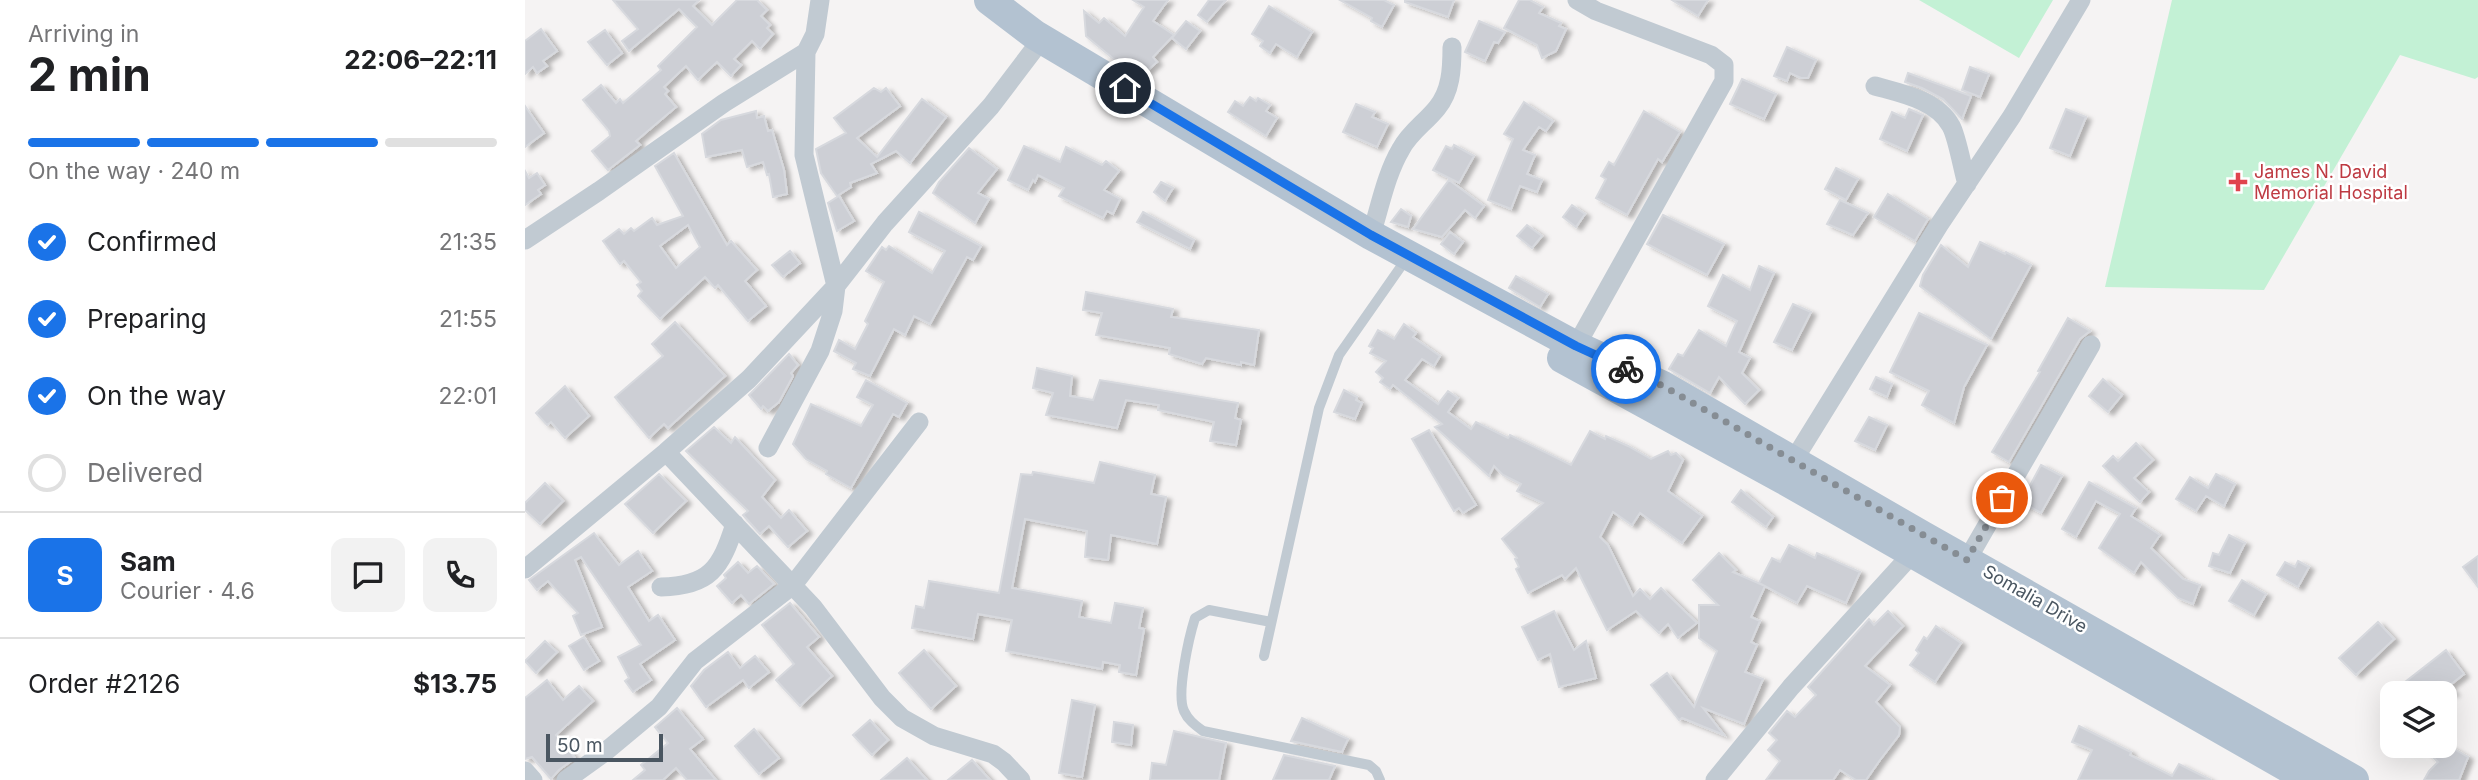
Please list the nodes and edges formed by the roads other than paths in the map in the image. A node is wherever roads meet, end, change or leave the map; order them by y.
1 (820, 0) edge
2 (969, 0) edge
3 (989, 0) edge
4 (1577, 0) edge
5 (2081, 0) edge
6 (1452, 47) dead end
7 (1035, 48) junction
8 (806, 52) junction
9 (1875, 86) dead end
10 (1966, 184) junction
11 (1371, 235) junction
12 (525, 240) edge
13 (1402, 265) junction
14 (836, 286) junction
15 (2091, 345) dead end
16 (1576, 346) junction
17 (919, 422) dead end
18 (768, 448) dead end
19 (666, 452) junction
20 (1788, 470) junction
21 (735, 524) junction
22 (1912, 554) junction
23 (1967, 560) junction
24 (525, 569) edge
25 (793, 585) junction
26 (661, 587) dead end
27 (1271, 622) junction
28 (1264, 656) dead end
29 (525, 771) edge
30 (533, 780) edge
31 (566, 780) edge
32 (1021, 780) edge
33 (1380, 780) edge
34 (1715, 780) edge
35 (2310, 780) edge
36 (2354, 780) edge

1 - 8 street
2 - 7 main road, Somalia Drive
3 - 11 main road, Somalia Drive
4 - 16 street
5 - 10 street
6 - 11 street
7 - 13 main road, Somalia Drive
7 - 14 street
8 - 12 street
8 - 14 street
9 - 10 street
10 - 20 street
11 - 16 main road, Somalia Drive
13 - 20 main road, Somalia Drive
13 - 27 lane
14 - 18 street
14 - 19 street
15 - 23 street
16 - 20 main road, Somalia Drive
17 - 25 street
19 - 21 street
19 - 24 street
20 - 22 main road, Somalia Drive
20 - 23 main road, Somalia Drive
21 - 25 street
21 - 26 street
22 - 34 street
22 - 35 main road, Somalia Drive
23 - 36 main road, Somalia Drive
25 - 31 street
25 - 32 street
27 - 28 lane
27 - 33 lane
29 - 30 street

